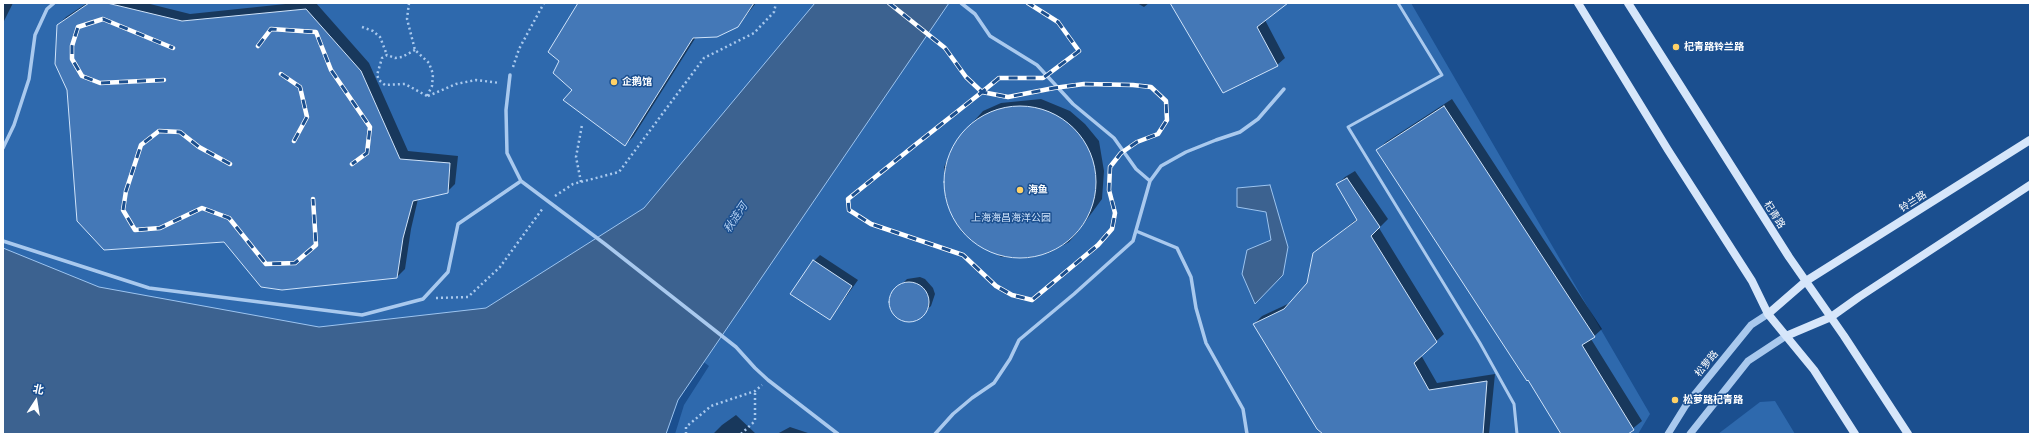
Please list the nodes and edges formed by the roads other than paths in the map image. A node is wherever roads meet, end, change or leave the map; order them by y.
1 (54, 3) edge
2 (961, 3) edge
3 (1398, 3) edge
4 (1578, 3) edge
5 (1628, 3) edge
6 (510, 75) road end
7 (1284, 89) dead end
8 (2030, 140) edge
9 (3, 148) edge
10 (522, 181) junction
11 (1150, 182) junction
12 (2030, 185) edge
13 (1136, 231) junction
14 (3, 241) edge
15 (1806, 281) junction
16 (1768, 314) junction
17 (1831, 317) junction
18 (1786, 336) junction
19 (838, 434) edge
20 (935, 434) edge
21 (1247, 434) edge
22 (1517, 434) edge
23 (1668, 434) edge
24 (1690, 434) edge
25 (1855, 434) edge
26 (1908, 434) edge

1 - 9 street
2 - 11 street
3 - 22 lane
4 - 16 main road
5 - 15 main road, 杞青路
6 - 10 street
7 - 11 street
8 - 15 main road, 铃兰路
10 - 14 street
10 - 19 street
11 - 13 street
12 - 17 main road
13 - 20 street
13 - 21 street
15 - 16 main road, 铃兰路
15 - 17 main road, 杞青路
16 - 18 main road
16 - 23 street, 松萝路
17 - 18 main road
17 - 26 main road, 杞青路
18 - 24 street
18 - 25 main road

